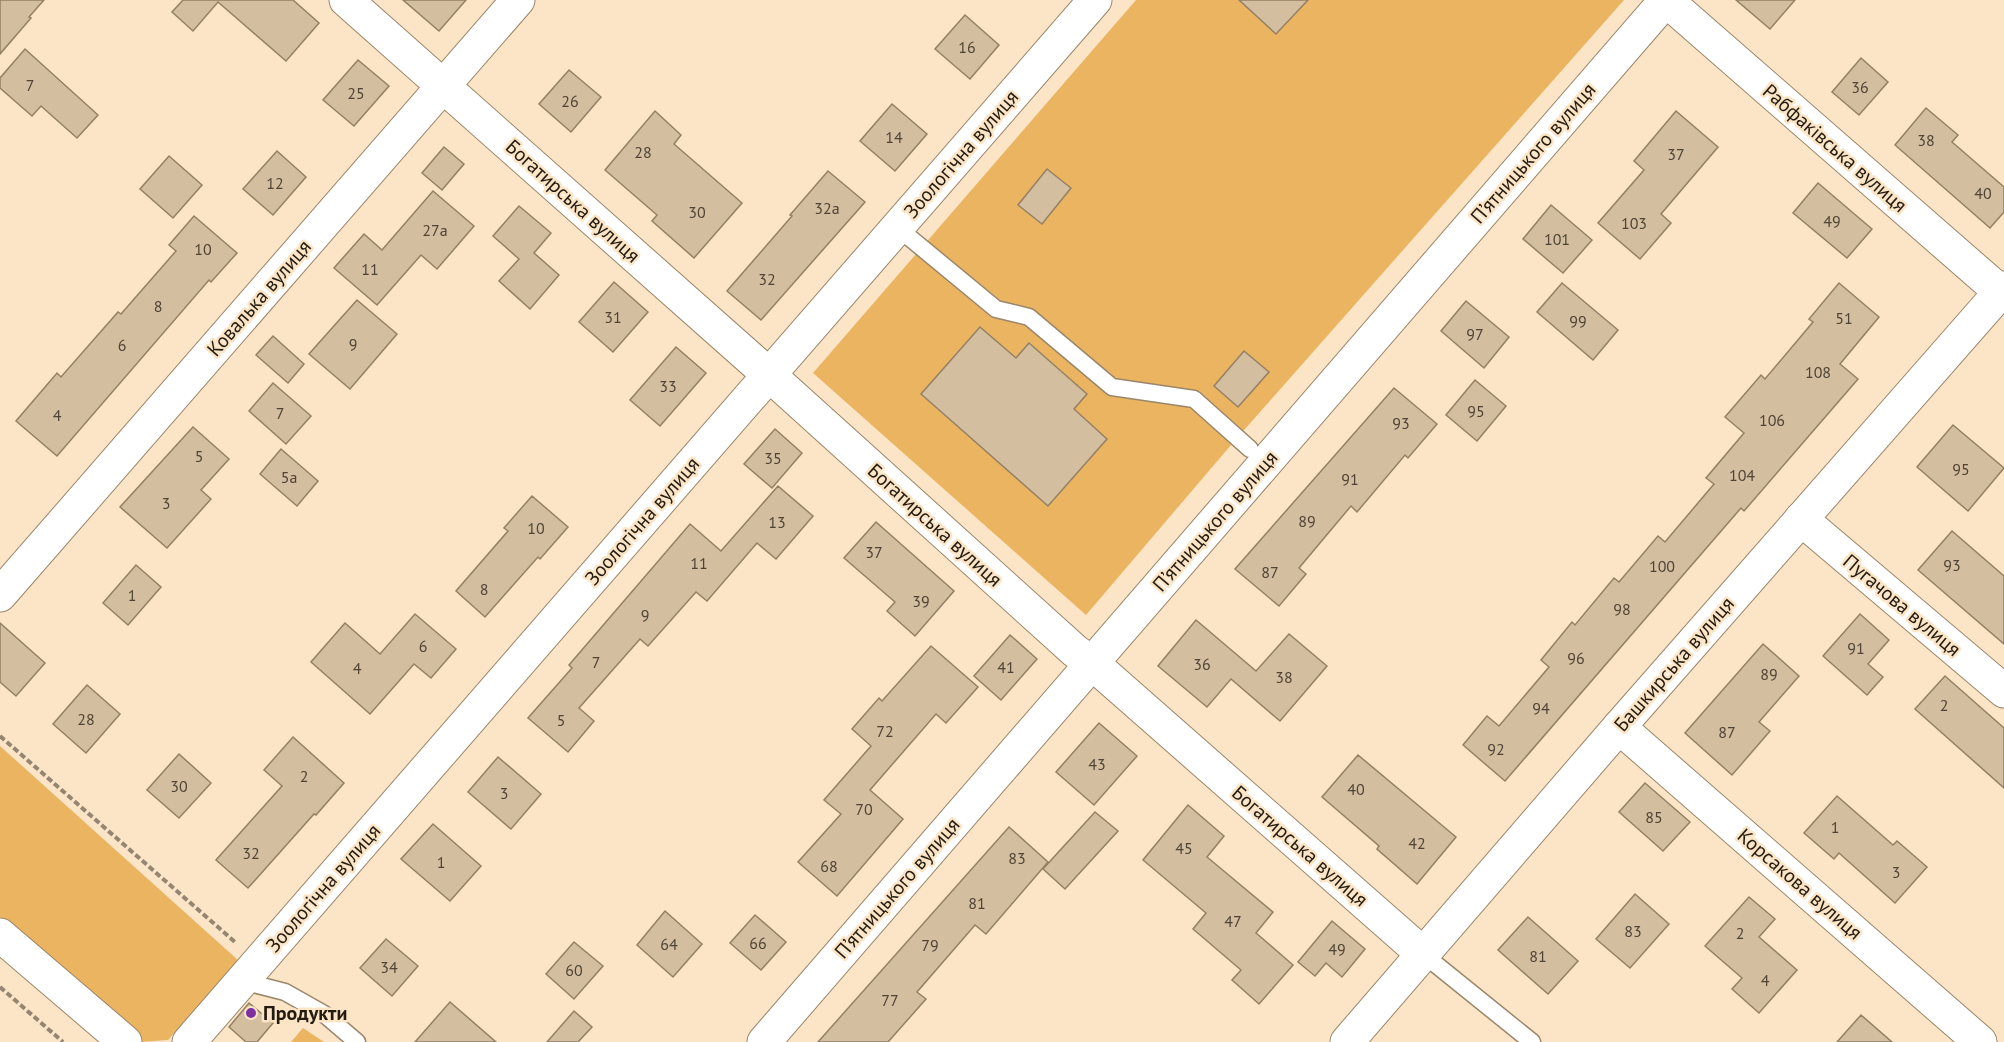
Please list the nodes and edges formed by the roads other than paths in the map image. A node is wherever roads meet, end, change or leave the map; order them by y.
1 (346, 0) edge
2 (518, 0) edge
3 (1095, 0) edge
4 (1666, 0) edge
5 (443, 86) junction
6 (898, 228) junction
7 (2003, 292) edge
8 (769, 375) junction
9 (1250, 449) dead end
10 (1801, 519) junction
11 (0, 595) edge
12 (1092, 663) junction
13 (2004, 691) edge
14 (1619, 727) junction
15 (0, 934) edge
16 (1423, 954) junction
17 (250, 972) junction
18 (125, 1042) edge
19 (189, 1042) edge
20 (357, 1042) edge
21 (764, 1042) edge
22 (1347, 1042) edge
23 (1532, 1042) edge
24 (1980, 1042) edge

1 - 5 street, Богатирська вулиця
2 - 5 street, Ковалька вулиця
3 - 6 street, Зоологічна вулиця
4 - 7 street, Рабфаківська вулиця
4 - 12 street, П’ятницького вулиця
5 - 8 street, Богатирська вулиця
5 - 11 street, Ковалька вулиця
6 - 8 street, Зоологічна вулиця
6 - 9 lane
7 - 10 street, Башкирська вулиця
8 - 12 street, Богатирська вулиця
8 - 17 street, Зоологічна вулиця
10 - 13 street, Пугачова вулиця
10 - 14 street, Башкирська вулиця
12 - 16 street, Богатирська вулиця
12 - 21 street, П’ятницького вулиця
14 - 16 street, Башкирська вулиця
14 - 24 street, Корсакова вулиця
15 - 18 street
16 - 22 street, Башкирська вулиця
16 - 23 lane, Богатирська вулиця
17 - 19 street, Зоологічна вулиця
17 - 20 lane

